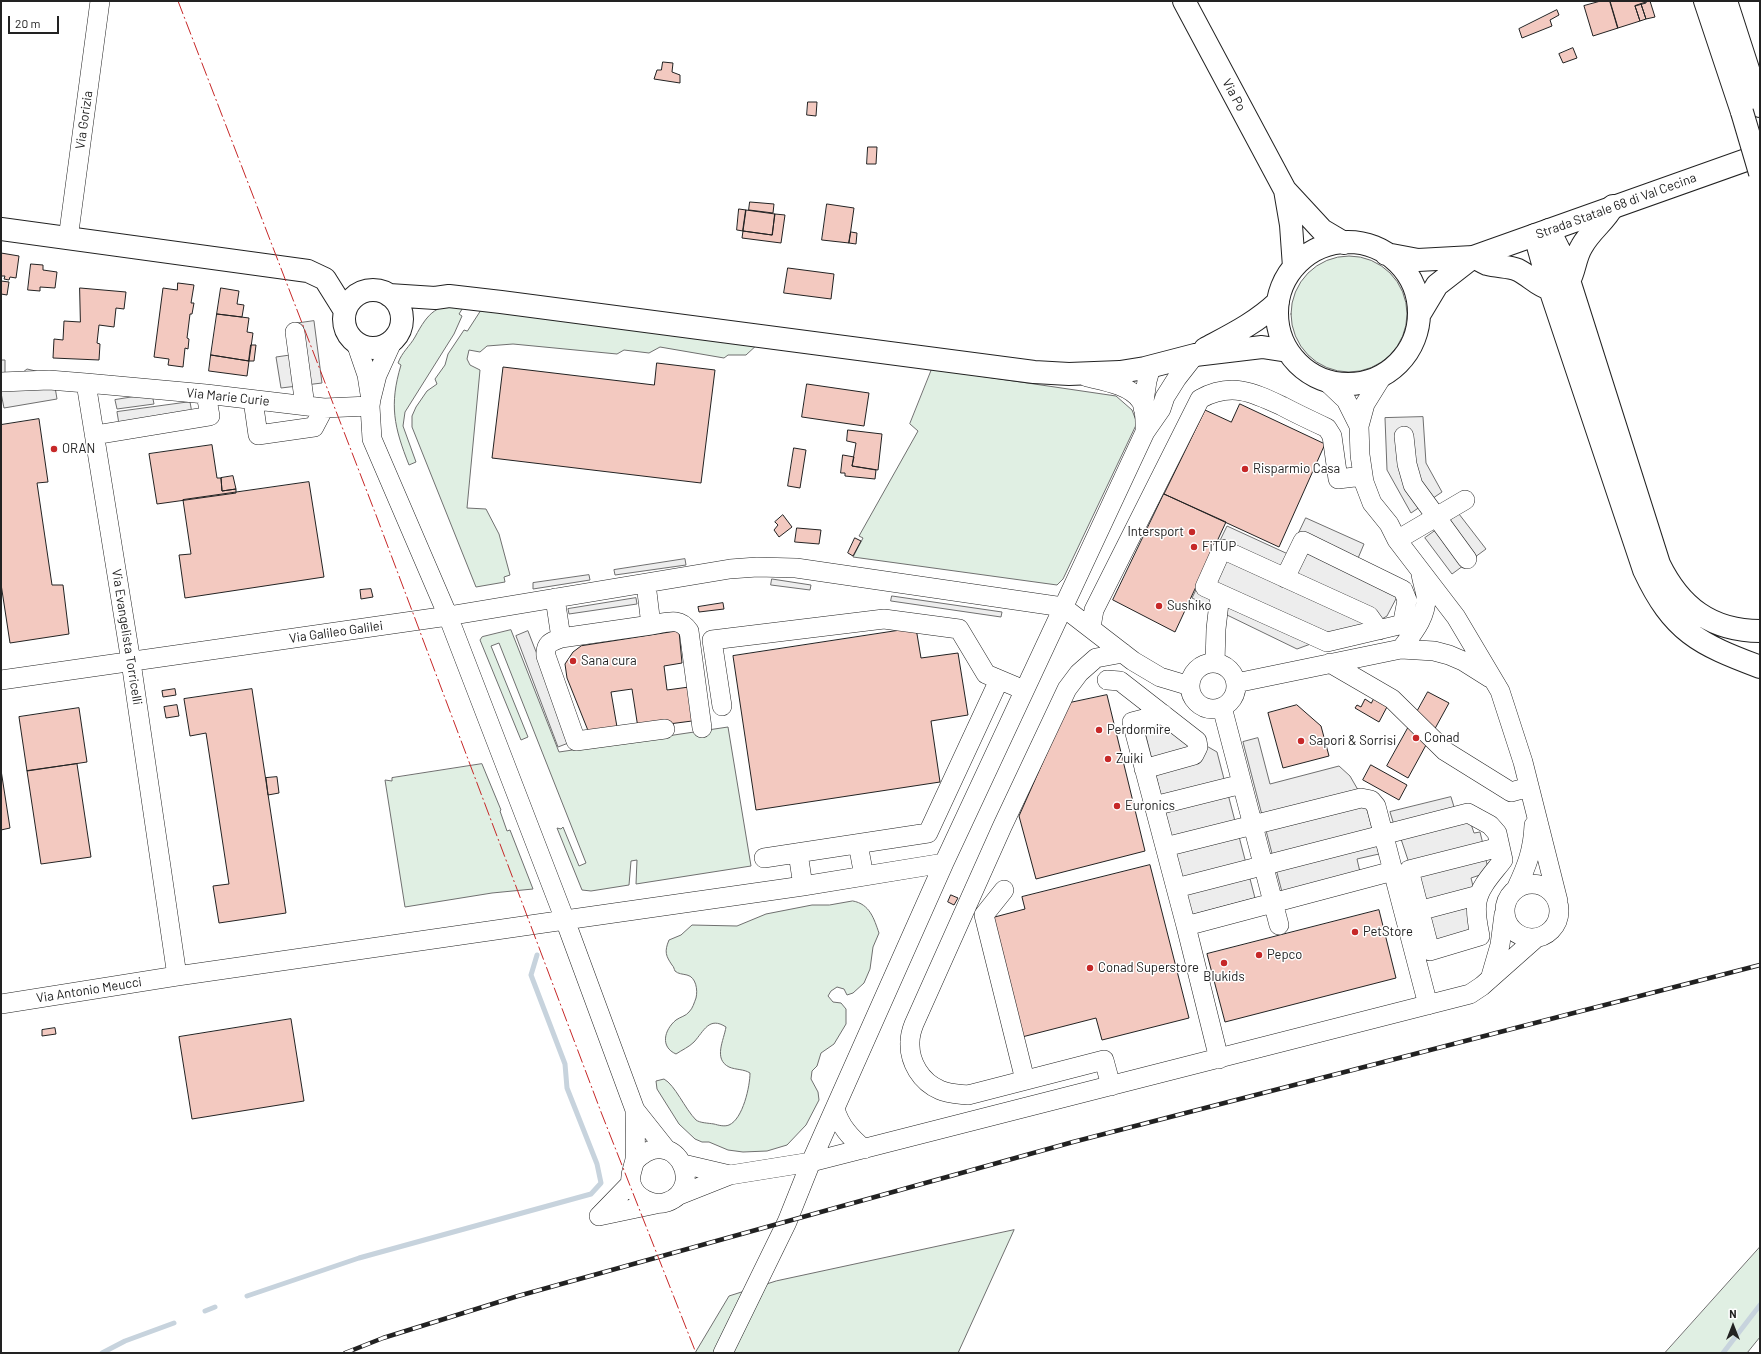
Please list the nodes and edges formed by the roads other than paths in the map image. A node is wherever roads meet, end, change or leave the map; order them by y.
1 (100, 1) edge
2 (1184, 1) edge
3 (1705, 1) edge
4 (1726, 1) edge
5 (1754, 108) edge
6 (1760, 154) edge
7 (1760, 173) edge
8 (1285, 190) junction
9 (1613, 206) junction
10 (1, 230) edge
11 (1542, 232) junction
12 (68, 239) junction
13 (1344, 243) junction
14 (1386, 254) junction
15 (1473, 257) junction
16 (1294, 267) junction
17 (1560, 285) junction
18 (389, 295) junction
19 (435, 298) junction
20 (1278, 302) junction
21 (345, 311) junction
22 (1419, 315) junction
23 (295, 332) dead end
24 (396, 335) junction
25 (356, 343) junction
26 (1288, 351) junction
27 (1195, 355) junction
28 (1151, 367) junction
29 (1075, 374) junction
30 (1383, 375) junction
31 (1326, 381) junction
32 (1, 382) edge
33 (86, 383) junction
34 (206, 394) junction
35 (1165, 397) junction
36 (253, 400) junction
37 (370, 403) junction
38 (304, 406) junction
39 (324, 408) junction
40 (1143, 408) junction
41 (1359, 426) junction
42 (1145, 432) junction
43 (94, 435) junction
44 (1404, 436) dead end
45 (1363, 476) junction
46 (1465, 500) dead end
47 (1436, 518) junction
48 (1398, 540) junction
49 (1467, 559) dead end
50 (1418, 565) junction
51 (1285, 578) junction
52 (646, 584) junction
53 (1220, 594) junction
54 (555, 598) junction
55 (1064, 607) junction
56 (448, 616) junction
57 (651, 625) junction
58 (1091, 627) junction
59 (1379, 630) junction
60 (1760, 631) edge
61 (561, 638) junction
62 (1401, 648) junction
63 (1123, 653) junction
64 (132, 662) junction
65 (1215, 663) junction
66 (1330, 663) junction
67 (1760, 667) edge
68 (1, 680) edge
69 (999, 680) junction
70 (1107, 680) dead end
71 (1493, 680) junction
72 (1236, 683) junction
73 (1190, 686) junction
74 (1024, 690) junction
75 (722, 706) dead end
76 (1222, 707) junction
77 (1163, 714) junction
78 (702, 728) dead end
79 (665, 729) dead end
80 (1144, 769) junction
81 (1242, 784) junction
82 (1529, 787) junction
83 (1154, 806) junction
84 (1534, 809) junction
85 (1253, 826) junction
86 (1384, 835) junction
87 (858, 844) junction
88 (1165, 847) junction
89 (1500, 847) junction
90 (798, 853) junction
91 (764, 858) dead end
92 (944, 863) junction
93 (1264, 866) junction
94 (1393, 871) junction
95 (864, 876) junction
96 (803, 886) junction
97 (1176, 888) junction
98 (1516, 889) junction
99 (1004, 890) dead end
100 (1479, 895) junction
101 (1558, 902) junction
102 (1274, 903) junction
103 (1412, 913) junction
104 (1504, 914) junction
105 (565, 920) junction
106 (1280, 924) dead end
107 (1186, 926) junction
108 (1535, 939) junction
109 (177, 976) junction
110 (1490, 977) junction
111 (1, 1004) edge
112 (1428, 1005) junction
113 (1220, 1058) junction
114 (1025, 1080) junction
115 (1111, 1086) junction
116 (835, 1109) junction
117 (635, 1110) junction
118 (666, 1149) junction
119 (864, 1149) junction
120 (635, 1161) junction
121 (811, 1162) junction
122 (683, 1164) junction
123 (730, 1175) junction
124 (631, 1183) junction
125 (677, 1196) junction
126 (656, 1204) junction
127 (724, 1353) edge

1 - 12 street, Via Gorizia
2 - 8 main road, Via Po
3 - 5 main road
4 - 5 main road
5 - 7 main road, bridge
6 - 9 main road, Strada Statale 68 di Val Cecina
8 - 13 main road, Via Po
8 - 16 main road, Via Po
9 - 11 main road, Strada Statale 68 di Val Cecina
9 - 17 main road
10 - 12 main road
11 - 15 main road, Strada Statale 68 di Val Cecina
11 - 17 main road
12 - 21 main road
13 - 14 main road, Strada Statale 68 di Val Cecina
13 - 16 main road, Strada Statale 68 di Val Cecina
14 - 15 main road, Strada Statale 68 di Val Cecina
14 - 22 main road, Strada Statale 68 di Val Cecina
15 - 17 main road
15 - 22 main road, Strada Statale 68 di Val Cecina
16 - 20 main road, Strada Statale 68 di Val Cecina
17 - 60 main road
17 - 67 main road
18 - 19 main road
18 - 21 main road
18 - 24 main road
19 - 24 main road
19 - 29 main road
20 - 26 main road, Strada Statale 68 di Val Cecina
20 - 27 main road
21 - 25 main road
22 - 30 main road, Strada Statale 68 di Val Cecina
23 - 38 street
24 - 25 main road
24 - 37 street
25 - 37 street
26 - 27 main road
26 - 31 main road, Strada Statale 68 di Val Cecina
27 - 28 main road
27 - 35 street
28 - 29 main road
28 - 35 street
28 - 40 street
29 - 40 street
30 - 31 main road, Strada Statale 68 di Val Cecina
30 - 41 street
31 - 41 street
32 - 33 street
33 - 34 street, Via Marie Curie
33 - 43 street, Via Evangelista Torricelli
34 - 36 street, Via Marie Curie
34 - 43 street
35 - 42 street
36 - 38 street, Via Marie Curie
36 - 39 street
37 - 39 street, Via Marie Curie
37 - 56 street
38 - 39 street, Via Marie Curie
40 - 42 street
41 - 45 street
42 - 55 street
43 - 64 street, Via Evangelista Torricelli
44 - 47 street
45 - 48 street
45 - 58 street
46 - 47 street
47 - 48 street
47 - 49 street
48 - 50 street
50 - 62 street
50 - 71 street
51 - 53 street
51 - 59 street
51 - 59 street
52 - 54 street, Via Galileo Galilei
52 - 55 street, Via Galileo Galilei
52 - 57 street
53 - 59 street
53 - 65 street
54 - 56 street, Via Galileo Galilei
54 - 61 street
55 - 58 street
55 - 74 street
56 - 64 street, Via Galileo Galilei
56 - 105 street
57 - 61 street
57 - 78 street
58 - 63 street
61 - 79 street
62 - 66 street
62 - 71 street
63 - 73 street
63 - 114 street
64 - 68 street, Via Galileo Galilei
64 - 109 street, Via Evangelista Torricelli
65 - 72 street
65 - 73 street
66 - 72 street
66 - 82 street
69 - 74 street
69 - 75 street
69 - 87 street
70 - 77 street
71 - 82 street
72 - 76 street
73 - 76 street
74 - 92 street
76 - 81 street
77 - 80 street
77 - 80 street
80 - 83 street
81 - 83 street
81 - 85 street
82 - 84 street
83 - 88 street
84 - 98 street
84 - 101 street
85 - 86 street
85 - 88 street
85 - 93 street
86 - 89 street
86 - 93 street
86 - 94 street
87 - 90 street
87 - 95 street
88 - 97 street
89 - 100 street
89 - 103 street
90 - 91 street
90 - 96 street
92 - 95 street, Via Antonio Meucci
92 - 116 street
93 - 97 street
93 - 102 street
94 - 102 street
94 - 103 street
95 - 96 street, Via Antonio Meucci
96 - 105 street, Via Antonio Meucci
97 - 107 street
98 - 101 street
98 - 104 street
99 - 114 street
100 - 103 street
100 - 103 street
101 - 108 street
102 - 106 street
102 - 107 street
103 - 112 street
104 - 108 street
104 - 110 street
105 - 109 street, Via Antonio Meucci
105 - 117 street
107 - 113 street
108 - 110 street
109 - 111 street, Via Antonio Meucci
110 - 112 street
112 - 113 street
113 - 115 street
114 - 115 street
115 - 119 street
116 - 119 street
116 - 121 street
117 - 118 street
117 - 120 street
118 - 120 street
118 - 122 street
119 - 121 street
120 - 124 street
121 - 123 street
121 - 127 street
122 - 123 street
122 - 125 street
123 - 125 street
124 - 126 street
124 - 126 street
125 - 126 street

